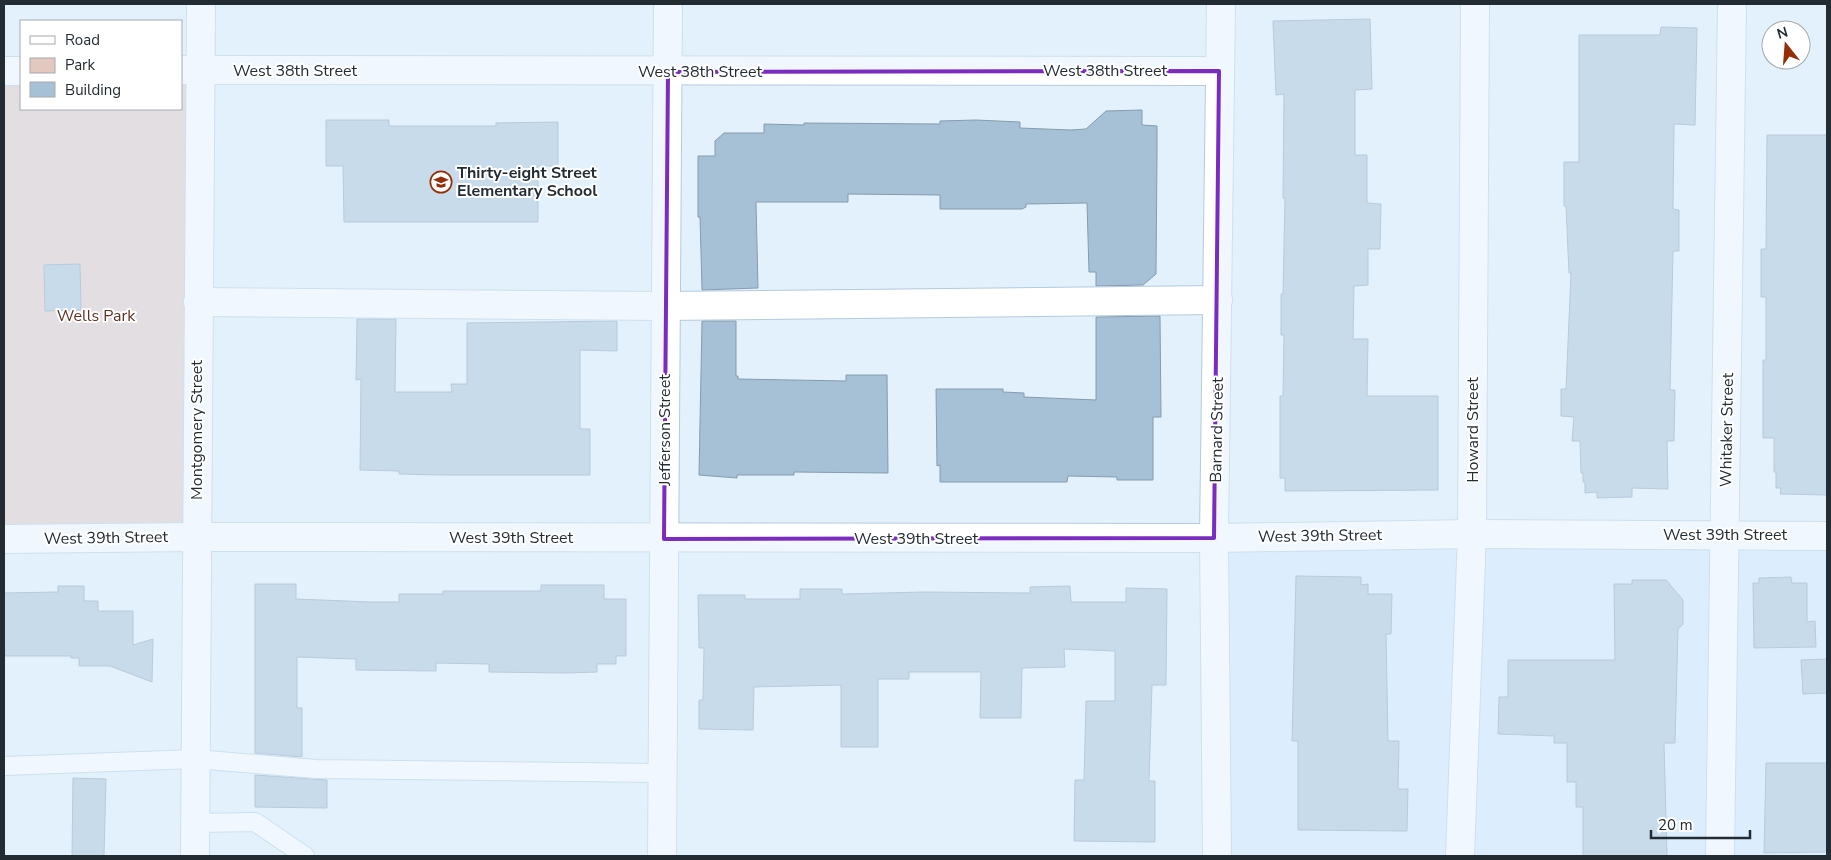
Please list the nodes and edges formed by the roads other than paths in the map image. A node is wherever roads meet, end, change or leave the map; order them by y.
1 (201, 4) edge
2 (668, 4) edge
3 (1221, 4) edge
4 (1475, 4) edge
5 (1732, 4) edge
6 (190, 70) edge
7 (4, 71) edge
8 (20, 71) edge
9 (1219, 71) junction
10 (668, 72) junction
11 (1218, 300) junction
12 (198, 302) junction
13 (666, 305) junction
14 (1472, 534) junction
15 (1726, 535) junction
16 (1827, 536) edge
17 (196, 537) junction
18 (1214, 538) junction
19 (4, 539) edge
20 (664, 539) junction
21 (195, 759) junction
22 (4, 766) edge
23 (663, 773) junction
24 (196, 822) junction
25 (195, 856) edge
26 (305, 856) edge
27 (662, 856) edge
28 (1217, 856) edge
29 (1460, 856) edge
30 (1720, 856) edge

1 - 6 street, Montgomery Street
2 - 10 street, Jefferson Street
3 - 9 street, Barnard Street
4 - 14 street, Howard Street
5 - 15 street, Whitaker Street
6 - 10 street, West 38th Street
6 - 12 street, Montgomery Street
7 - 8 street
9 - 10 street, West 38th Street
9 - 11 street, Barnard Street
10 - 13 street, Jefferson Street
11 - 13 street
11 - 18 street, Barnard Street
12 - 13 street
12 - 17 street, Montgomery Street
13 - 20 street, Jefferson Street
14 - 15 street, West 39th Street
14 - 18 street, West 39th Street
14 - 29 street, Howard Street
15 - 16 street, West 39th Street
15 - 30 street, Whitaker Street
17 - 19 street, West 39th Street
17 - 20 street, West 39th Street
17 - 21 street, Montgomery Street
18 - 20 street, West 39th Street
18 - 28 street, Barnard Street
20 - 23 street, Jefferson Street
21 - 22 lane
21 - 23 lane
21 - 24 street, Montgomery Street
23 - 27 street, Jefferson Street
24 - 25 street, Montgomery Street
24 - 26 lane

